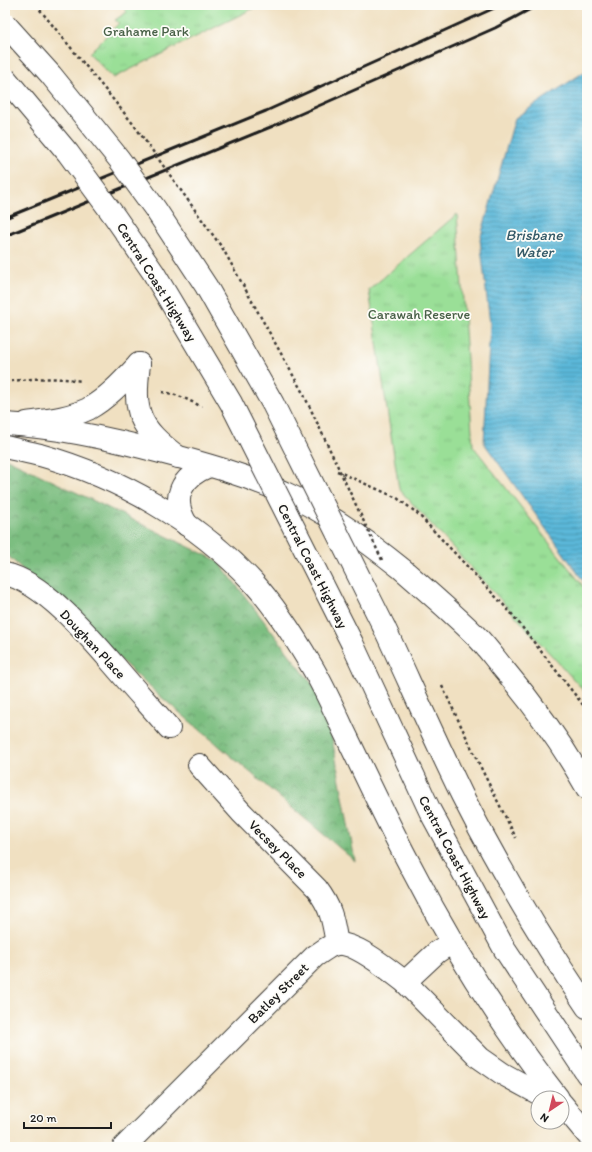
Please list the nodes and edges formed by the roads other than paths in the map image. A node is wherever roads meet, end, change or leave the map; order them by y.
1 (5, 24) edge
2 (5, 78) edge
3 (11, 424) edge
4 (5, 447) edge
5 (178, 457) junction
6 (210, 466) junction
7 (187, 525) junction
8 (5, 574) edge
9 (169, 728) dead end
10 (199, 765) dead end
11 (587, 788) edge
12 (452, 942) junction
13 (337, 944) junction
14 (405, 982) junction
15 (587, 1007) edge
16 (587, 1074) edge
17 (532, 1090) edge
18 (551, 1090) edge
19 (570, 1114) edge
20 (587, 1134) edge
21 (124, 1147) edge

1 - 15 main road, bridge
2 - 16 main road, Central Coast Highway, bridge
3 - 5 main road
3 - 5 main road
4 - 7 main road
5 - 6 main road
6 - 7 main road
6 - 11 main road
7 - 12 main road
8 - 9 main road, Doughan Place
10 - 13 main road, Vecsey Place
12 - 14 main road
12 - 18 main road
13 - 14 main road
13 - 21 main road, Batley Street
14 - 17 main road
19 - 20 main road

